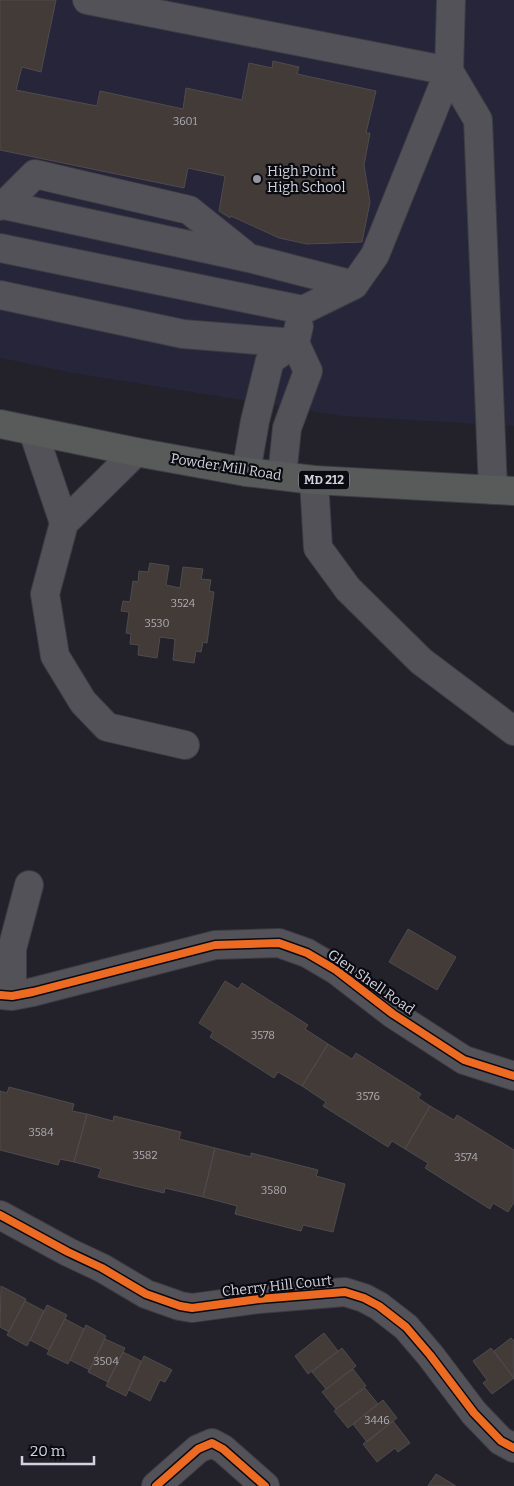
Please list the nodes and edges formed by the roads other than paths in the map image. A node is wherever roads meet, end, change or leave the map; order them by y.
1 (87, 0) edge
2 (451, 0) edge
3 (449, 71) junction
4 (2, 205) edge
5 (0, 248) edge
6 (249, 258) junction
7 (354, 285) junction
8 (0, 295) edge
9 (303, 310) junction
10 (295, 343) junction
11 (0, 424) edge
12 (34, 431) junction
13 (136, 452) junction
14 (246, 472) junction
15 (282, 476) junction
16 (314, 480) junction
17 (504, 490) edge
18 (64, 523) junction
19 (514, 732) edge
20 (185, 745) dead end
21 (29, 885) dead end
22 (6, 996) edge
23 (514, 1076) edge
24 (0, 1216) edge
25 (514, 1448) edge
26 (156, 1486) edge
27 (265, 1486) edge

1 - 3 street
2 - 3 street
3 - 7 street
3 - 17 street
4 - 6 street
4 - 6 street
5 - 9 street
6 - 7 street
7 - 9 street
8 - 10 street
9 - 10 street
10 - 14 street
10 - 15 street
11 - 12 main road, Powder Mill Road / MD 212
12 - 13 main road, Powder Mill Road / MD 212
12 - 18 street
13 - 14 main road, Powder Mill Road / MD 212
13 - 18 street
14 - 15 main road, Powder Mill Road / MD 212
15 - 16 main road, Powder Mill Road / MD 212
16 - 17 main road, Powder Mill Road / MD 212
16 - 19 street
18 - 20 street
21 - 22 street
22 - 23 street, Glen Shell Road
24 - 25 street, Cherry Hill Court
26 - 27 street

